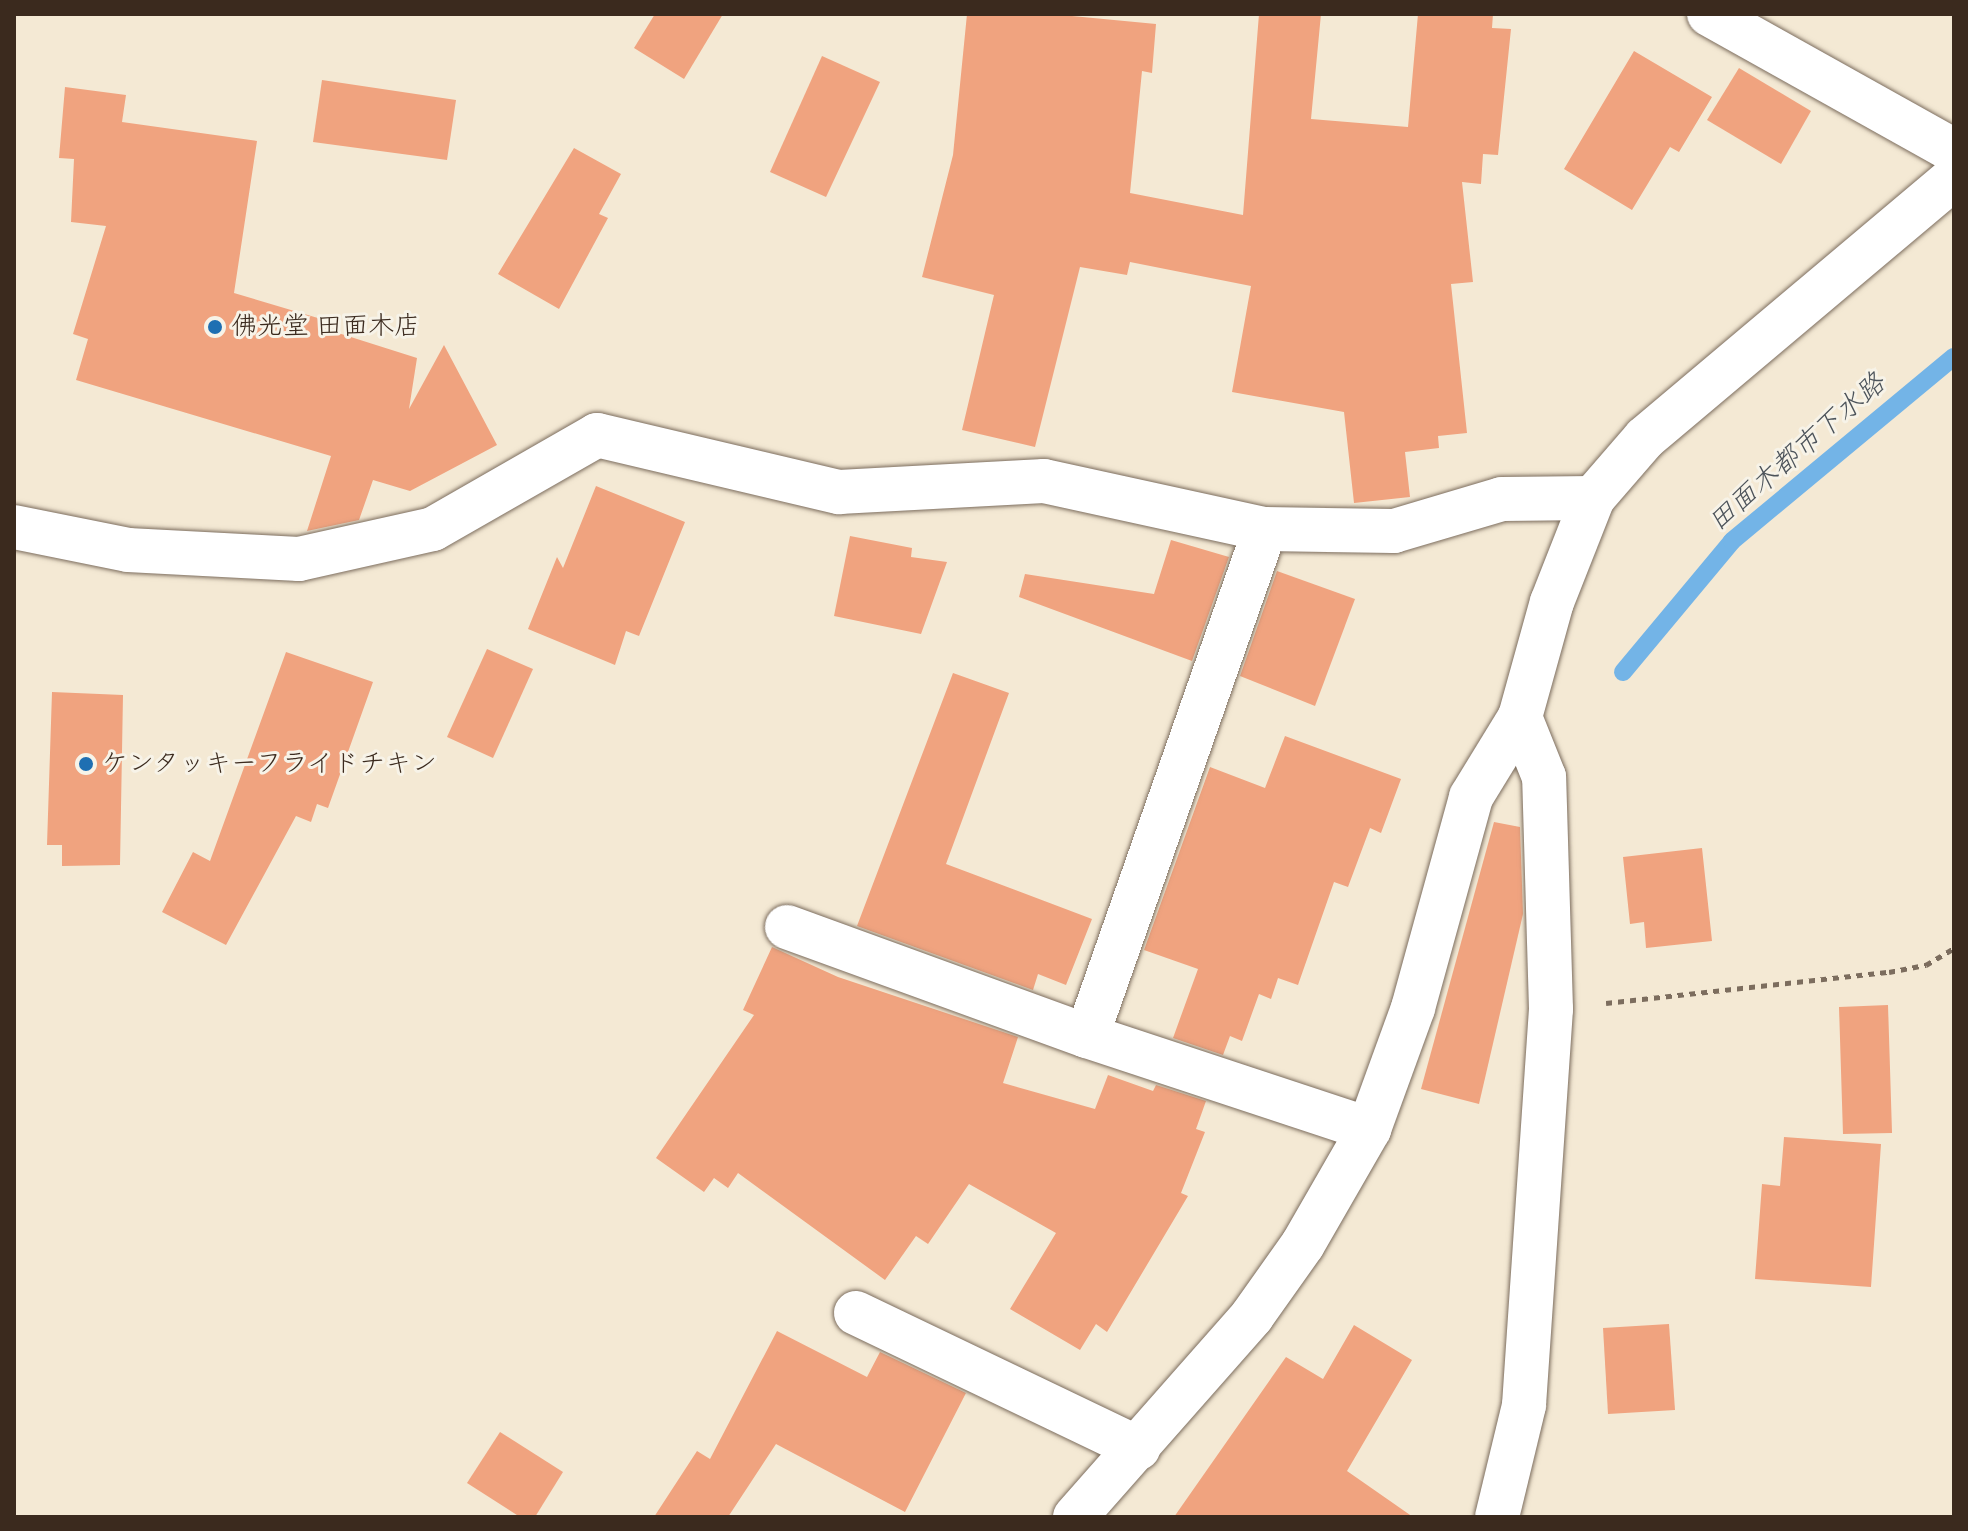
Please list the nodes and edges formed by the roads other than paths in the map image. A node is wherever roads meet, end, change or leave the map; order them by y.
1 (1709, 14) edge
2 (1954, 151) edge
3 (1954, 178) edge
4 (1593, 498) junction
5 (14, 527) edge
6 (1265, 529) junction
7 (1520, 717) junction
8 (787, 927) dead end
9 (1087, 1036) junction
10 (1369, 1129) junction
11 (856, 1313) dead end
12 (1138, 1448) junction
13 (1075, 1517) edge
14 (1497, 1517) edge

1 - 2 street
3 - 4 street
4 - 6 street
4 - 7 street
5 - 6 street
6 - 9 street
7 - 10 street
7 - 14 street
8 - 9 street
9 - 10 street
10 - 12 street
11 - 12 street
12 - 13 street

